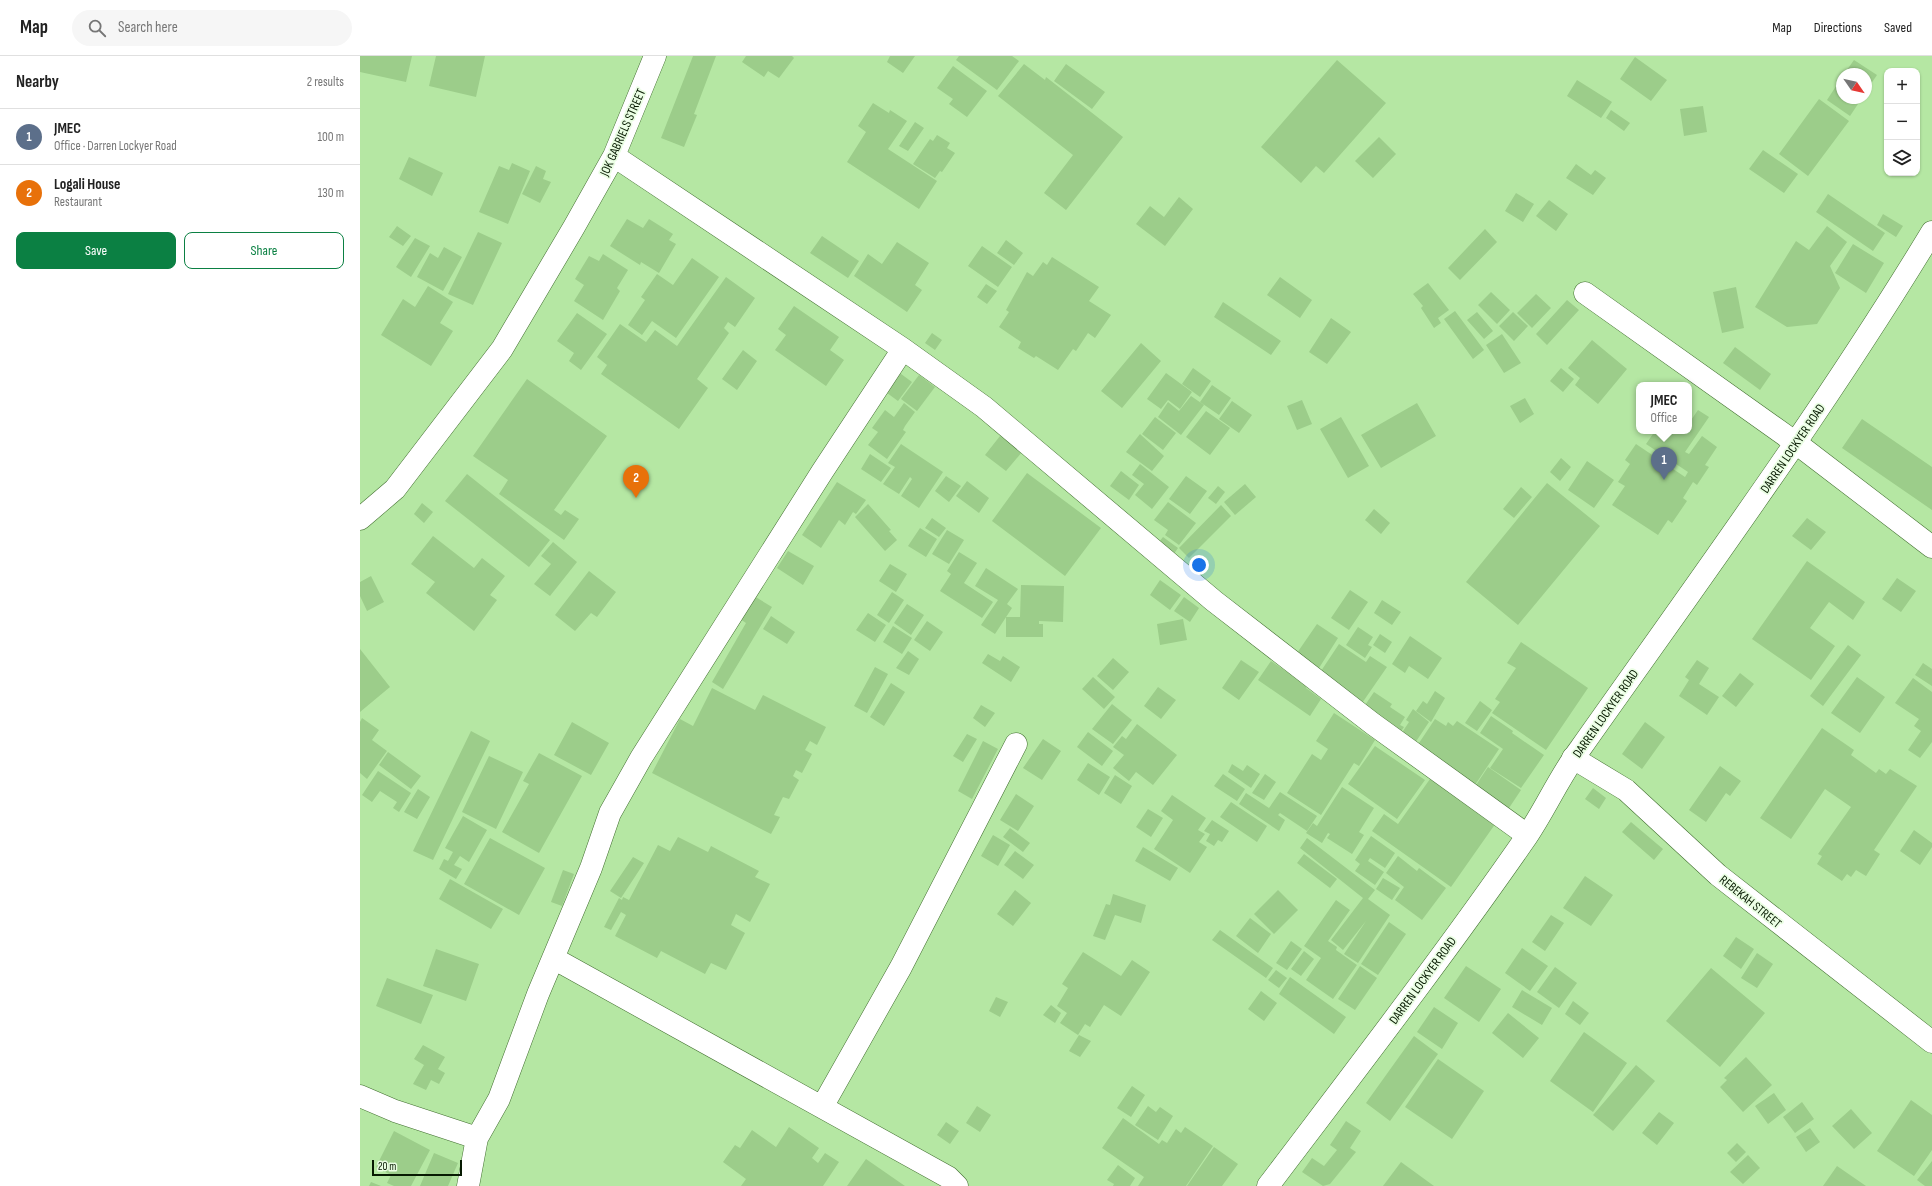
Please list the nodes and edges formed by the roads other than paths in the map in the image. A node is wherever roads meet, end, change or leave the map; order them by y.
1 (655, 56) edge
2 (614, 156) junction
3 (1932, 232) edge
4 (1585, 293) dead end
5 (902, 350) junction
6 (1796, 443) junction
7 (360, 519) edge
8 (1932, 548) edge
9 (1016, 744) dead end
10 (1573, 758) junction
11 (1527, 835) junction
12 (553, 958) junction
13 (1932, 1042) edge
14 (360, 1096) edge
15 (822, 1107) junction
16 (478, 1138) junction
17 (468, 1186) edge
18 (957, 1186) edge
19 (1268, 1186) edge

1 - 2 street, JOK GABRIELS STREET
2 - 5 street
2 - 7 street, JOK GABRIELS STREET
3 - 6 street, DARREN LOCKYER ROAD
4 - 6 street
5 - 11 street
5 - 12 street
6 - 8 street
6 - 10 street, DARREN LOCKYER ROAD
9 - 15 street
10 - 11 street, DARREN LOCKYER ROAD
10 - 13 street, REBEKAH STREET
11 - 19 street, DARREN LOCKYER ROAD
12 - 15 street
12 - 16 street
14 - 16 street
15 - 18 street
16 - 17 street

